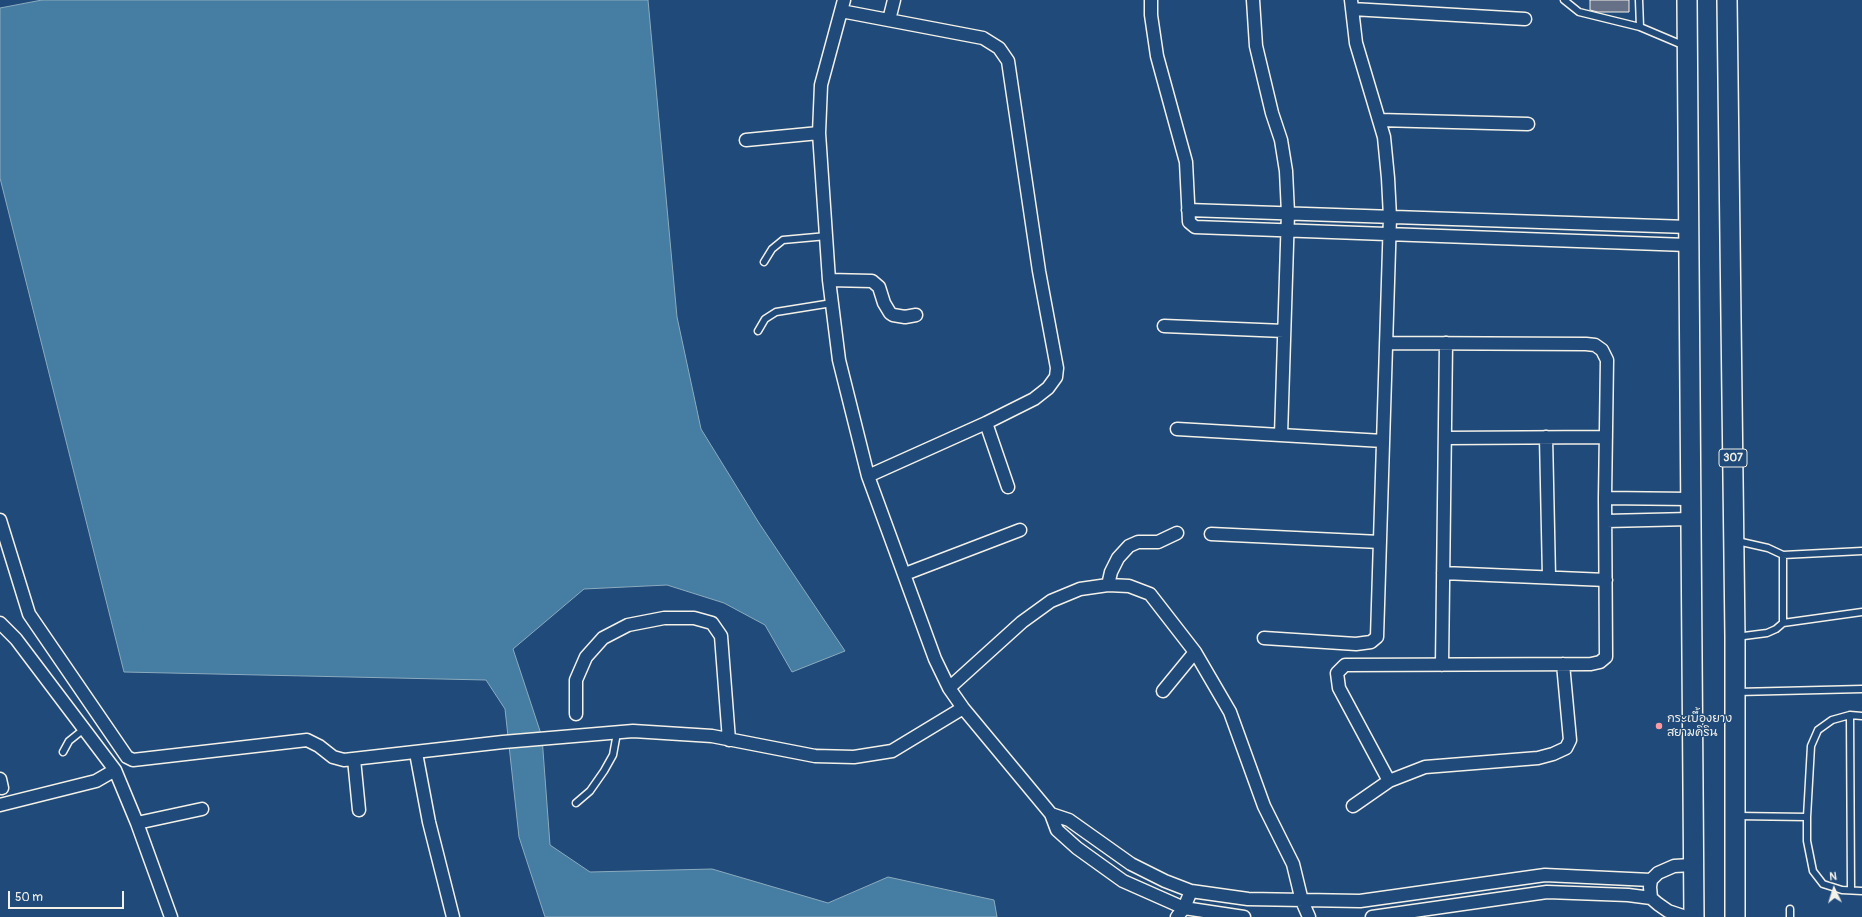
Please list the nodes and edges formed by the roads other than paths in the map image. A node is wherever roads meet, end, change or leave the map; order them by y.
1 (894, 0) edge
2 (1142, 0) edge
3 (1152, 0) edge
4 (1253, 0) edge
5 (1564, 0) edge
6 (1639, 0) edge
7 (1687, 0) edge
8 (1727, 0) edge
9 (1352, 5) edge
10 (843, 6) edge
11 (1151, 16) junction
12 (1524, 19) dead end
13 (889, 20) junction
14 (1640, 27) junction
15 (1687, 47) junction
16 (1378, 120) junction
17 (1528, 124) dead end
18 (819, 133) junction
19 (746, 140) dead end
20 (1288, 213) junction
21 (1188, 216) junction
22 (1390, 217) junction
23 (1286, 230) junction
24 (827, 236) junction
25 (1389, 236) junction
26 (1688, 236) junction
27 (764, 262) dead end
28 (829, 280) junction
29 (832, 303) junction
30 (916, 315) dead end
31 (1164, 326) dead end
32 (758, 331) dead end
33 (1284, 331) junction
34 (1386, 343) junction
35 (1446, 343) junction
36 (986, 423) junction
37 (1177, 429) dead end
38 (1281, 435) junction
39 (1606, 437) junction
40 (1445, 438) junction
41 (1546, 438) junction
42 (1383, 441) junction
43 (868, 476) junction
44 (1008, 487) dead end
45 (1605, 498) junction
46 (1690, 499) junction
47 (1690, 519) junction
48 (0, 520) edge
49 (1606, 521) junction
50 (1020, 530) dead end
51 (1178, 533) dead end
52 (1211, 534) dead end
53 (1734, 540) junction
54 (1380, 542) junction
55 (1862, 551) edge
56 (1783, 555) junction
57 (1443, 573) junction
58 (904, 574) junction
59 (1549, 577) junction
60 (1606, 580) junction
61 (1108, 585) junction
62 (1862, 612) edge
63 (1783, 622) junction
64 (0, 623) edge
65 (1735, 637) junction
66 (1264, 638) dead end
67 (1194, 652) junction
68 (1563, 664) junction
69 (1442, 665) junction
70 (949, 688) junction
71 (1862, 689) edge
72 (1163, 691) dead end
73 (1735, 692) junction
74 (962, 708) junction
75 (576, 714) dead end
76 (1850, 715) junction
77 (1862, 716) edge
78 (84, 729) junction
79 (617, 733) junction
80 (729, 740) junction
81 (64, 752) dead end
82 (416, 753) junction
83 (354, 759) junction
84 (115, 770) junction
85 (1389, 781) junction
86 (576, 803) dead end
87 (0, 805) edge
88 (1353, 806) dead end
89 (202, 809) dead end
90 (359, 810) dead end
91 (1051, 814) junction
92 (1735, 816) junction
93 (1807, 817) junction
94 (137, 822) junction
95 (1692, 865) junction
96 (1651, 880) junction
97 (1851, 890) junction
98 (1191, 891) junction
99 (1862, 891) edge
100 (1651, 898) junction
101 (1302, 901) junction
102 (1790, 909) dead end
103 (1180, 913) edge
104 (171, 917) edge
105 (454, 917) edge
106 (1244, 917) edge
107 (1309, 917) edge
108 (1372, 917) edge
109 (1686, 917) edge
110 (1694, 917) edge
111 (1735, 917) edge
112 (1790, 917) edge

1 - 13 street
2 - 11 street
3 - 11 street
4 - 20 street
5 - 14 lane
6 - 14 lane
7 - 15 main road
8 - 53 main road, 307
9 - 12 street
9 - 16 street
10 - 13 street
10 - 18 street
11 - 21 street
13 - 36 street
14 - 15 lane
15 - 26 main road
16 - 17 street
16 - 22 street
18 - 19 street
18 - 24 street
20 - 21 street
20 - 22 street
20 - 23 street
21 - 23 street
22 - 25 street
22 - 26 street
23 - 25 street
23 - 33 street
24 - 27 lane
24 - 28 street
25 - 26 street
25 - 34 street
26 - 46 main road
28 - 29 street
28 - 30 street
29 - 32 lane
29 - 43 street
31 - 33 street
33 - 38 street
34 - 35 street
34 - 42 street
35 - 39 street
35 - 40 street
36 - 43 street
36 - 44 street
37 - 38 street
38 - 42 street
39 - 41 street
39 - 45 street
40 - 41 street
40 - 57 street
41 - 59 street
42 - 54 street
43 - 58 street
45 - 46 street
45 - 49 street
46 - 47 main road
47 - 49 street
47 - 95 main road
48 - 83 street
49 - 60 street
50 - 58 street
51 - 61 street
52 - 54 street
53 - 56 lane
53 - 65 main road, 307
54 - 66 street
55 - 56 lane
56 - 63 lane
57 - 59 street
57 - 69 street
58 - 70 street
59 - 60 street
60 - 68 street
61 - 67 street
61 - 70 street
62 - 63 lane
63 - 65 lane
64 - 78 street
65 - 73 main road, 307
67 - 72 street
67 - 101 street
68 - 69 street
68 - 85 street
69 - 85 street
70 - 74 street
71 - 73 lane
73 - 92 main road, 307
74 - 80 street
74 - 91 street
75 - 80 street
76 - 77 lane
76 - 93 lane
76 - 97 lane
78 - 81 lane
78 - 84 street
79 - 80 street
79 - 82 street
79 - 86 lane
82 - 83 street
82 - 105 street
83 - 90 street
84 - 87 street
84 - 94 street
85 - 88 street
89 - 94 street
91 - 98 street
91 - 103 street
92 - 93 lane
92 - 111 main road, 307
93 - 97 lane
94 - 104 street
95 - 96 street
95 - 110 main road
96 - 100 street
96 - 101 street
97 - 99 lane
98 - 101 street
98 - 103 street
100 - 108 street
100 - 109 street
101 - 107 street
102 - 112 lane
103 - 106 street

